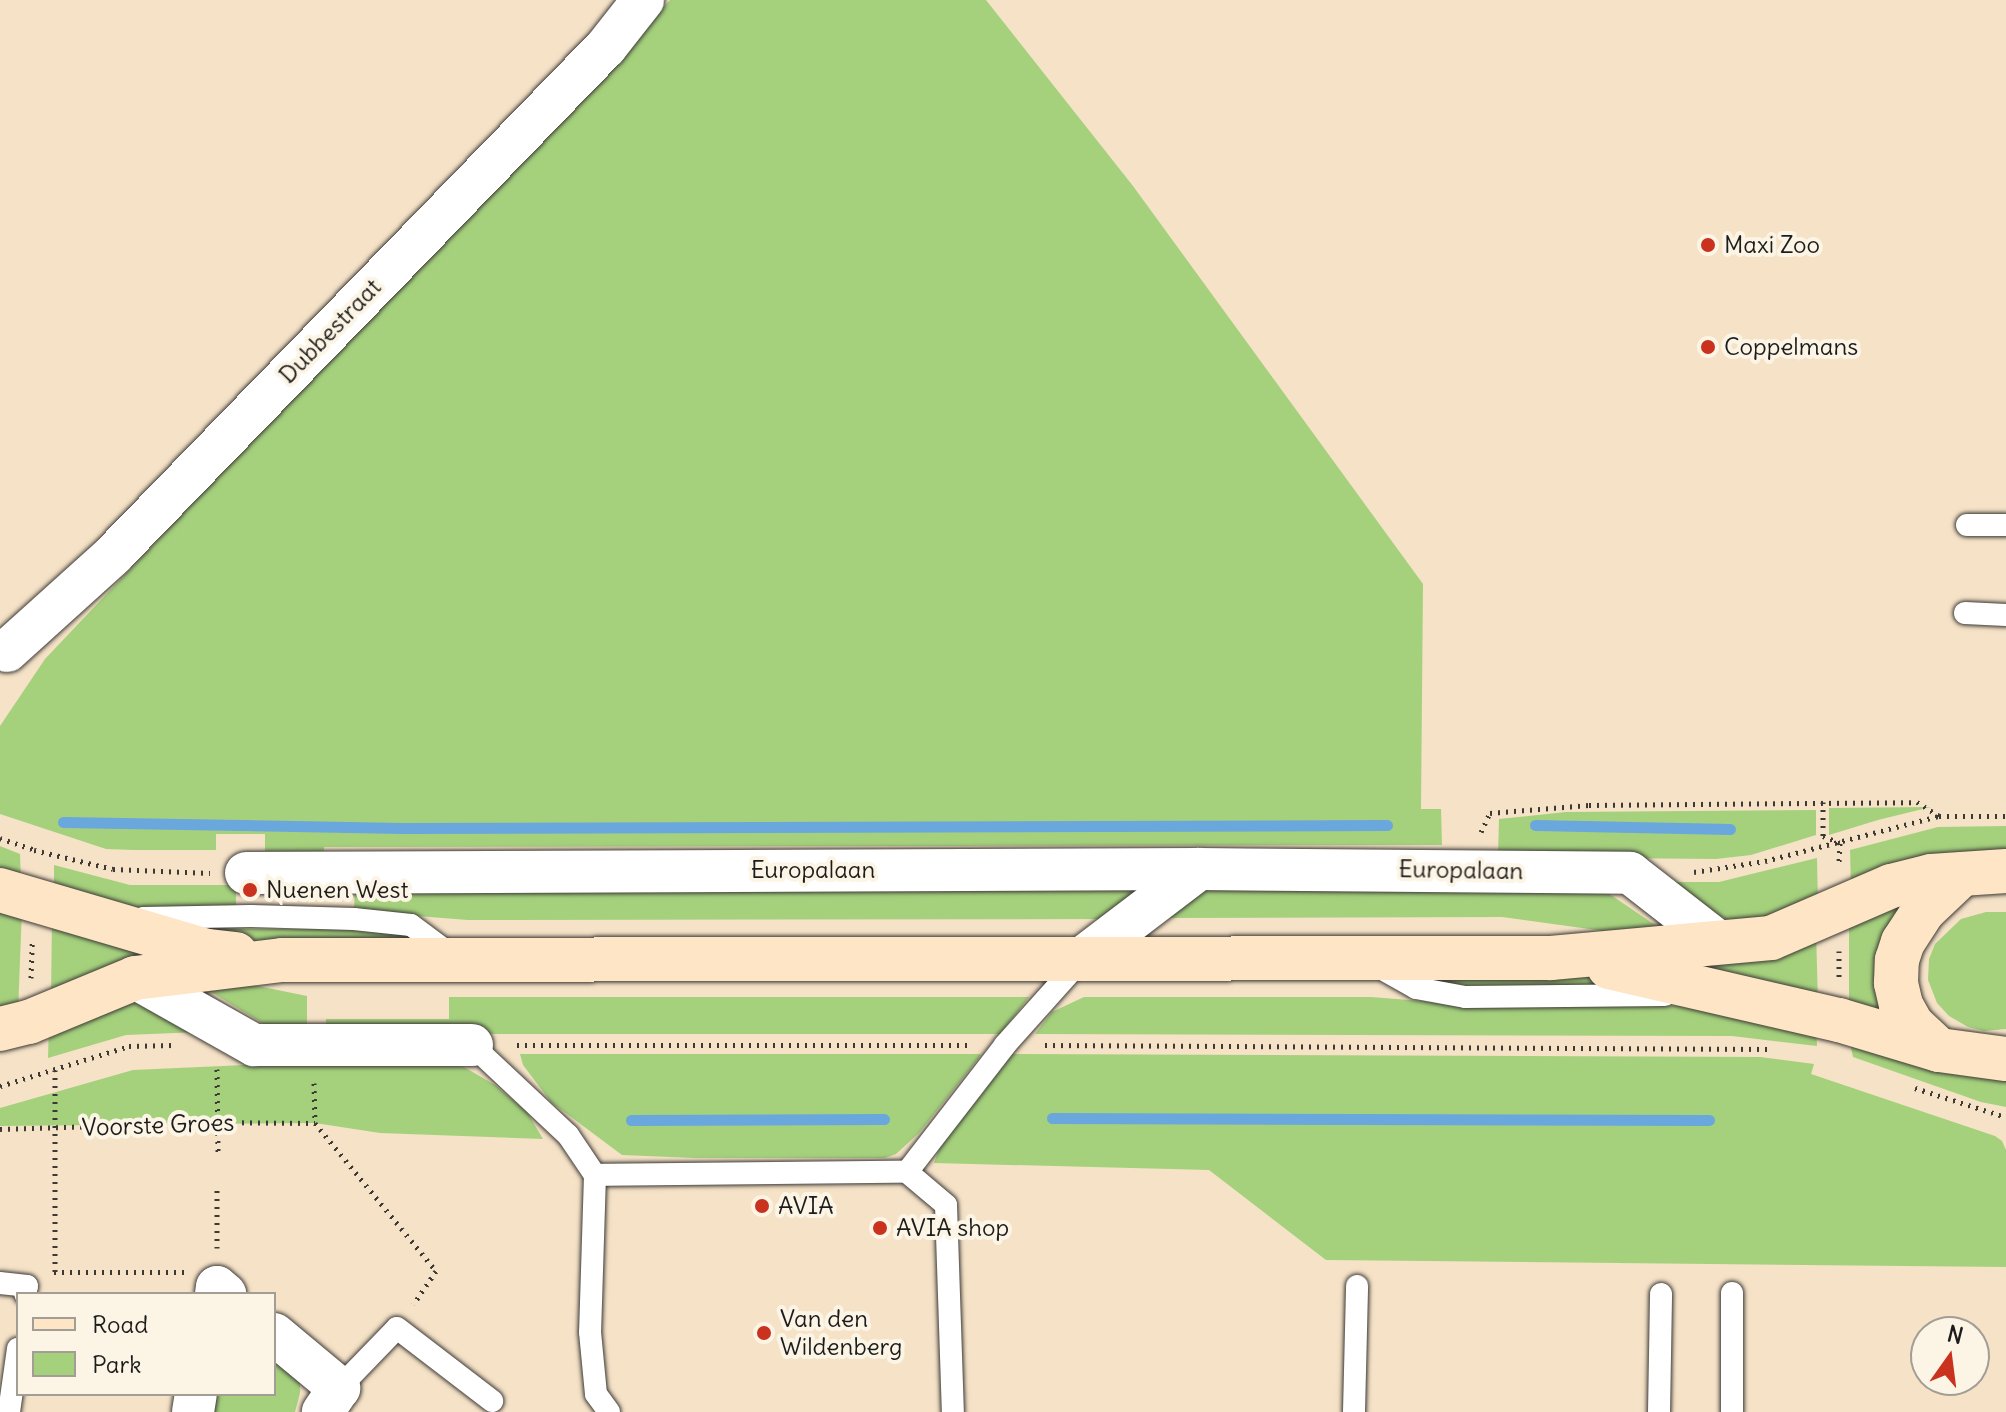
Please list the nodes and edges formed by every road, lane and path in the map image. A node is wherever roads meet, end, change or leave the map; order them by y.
1 (643, 0) edge
2 (1967, 525) dead end
3 (2006, 525) edge
4 (1965, 613) dead end
5 (2006, 615) edge
6 (7, 651) dead end
7 (1823, 802) junction
8 (1939, 816) junction
9 (2006, 816) edge
10 (0, 838) edge
11 (1840, 843) junction
12 (34, 850) junction
13 (1199, 869) junction
14 (1465, 870) junction
15 (2006, 871) edge
16 (246, 873) joint
17 (1630, 873) junction
18 (1962, 874) junction
19 (17, 895) edge
20 (98, 919) junction
21 (1720, 943) junction
22 (1082, 958) junction
23 (1551, 958) junction
24 (1363, 959) junction
25 (282, 960) junction
26 (458, 960) junction
27 (135, 978) junction
28 (1724, 994) junction
29 (14, 1025) edge
30 (235, 1044) junction
31 (187, 1045) dead end
32 (472, 1045) junction
33 (1005, 1045) junction
34 (1786, 1048) dead end
35 (1939, 1050) junction
36 (2006, 1059) edge
37 (55, 1070) junction
38 (28, 1079) junction
39 (0, 1086) edge
40 (218, 1122) junction
41 (0, 1129) edge
42 (55, 1129) junction
43 (218, 1152) dead end
44 (907, 1172) junction
45 (595, 1175) junction
46 (217, 1185) dead end
47 (55, 1272) junction
48 (0, 1283) edge
49 (1357, 1286) dead end
50 (219, 1287) edge
51 (26, 1290) edge
52 (1732, 1293) dead end
53 (1661, 1294) dead end
54 (397, 1328) junction
55 (276, 1336) edge
56 (16, 1363) edge
57 (331, 1400) edge
58 (492, 1401) dead end
59 (9, 1412) edge
60 (609, 1412) edge
61 (953, 1412) edge
62 (1354, 1412) edge
63 (1659, 1412) edge
64 (1732, 1412) edge

1 - 6 street, Dubbestraat
2 - 3 lane
4 - 5 lane
7 - 8 path
7 - 11 path
7 - 14 path
8 - 9 path
8 - 11 path
10 - 12 path
11 - 17 path
12 - 16 path
12 - 19 path
13 - 14 street, Europalaan
13 - 16 street, Europalaan
13 - 22 street
14 - 17 street, Europalaan
15 - 18 main road
17 - 21 street
18 - 21 main road
18 - 35 main road
19 - 20 main road
19 - 29 path
20 - 25 main road
20 - 26 lane
21 - 23 main road
22 - 24 main road
22 - 26 main road
22 - 33 lane
23 - 24 main road
23 - 28 main road
24 - 28 lane
25 - 26 main road
25 - 27 main road
27 - 29 main road
27 - 30 street
28 - 35 main road
29 - 38 path
30 - 32 street
30 - 40 path
31 - 37 path
32 - 33 path
32 - 45 lane
33 - 34 path
33 - 44 lane
35 - 36 main road
37 - 38 path
37 - 42 path
38 - 39 path
40 - 42 path, Voorste Groes
40 - 43 path
40 - 54 path, Voorste Groes
41 - 42 path, Voorste Groes
42 - 47 path
44 - 45 lane
44 - 61 lane
45 - 60 lane
46 - 50 path
47 - 50 path
47 - 51 path
48 - 51 lane
49 - 62 lane
52 - 64 lane
53 - 63 lane
54 - 57 lane
54 - 58 lane
55 - 57 street
56 - 59 lane

